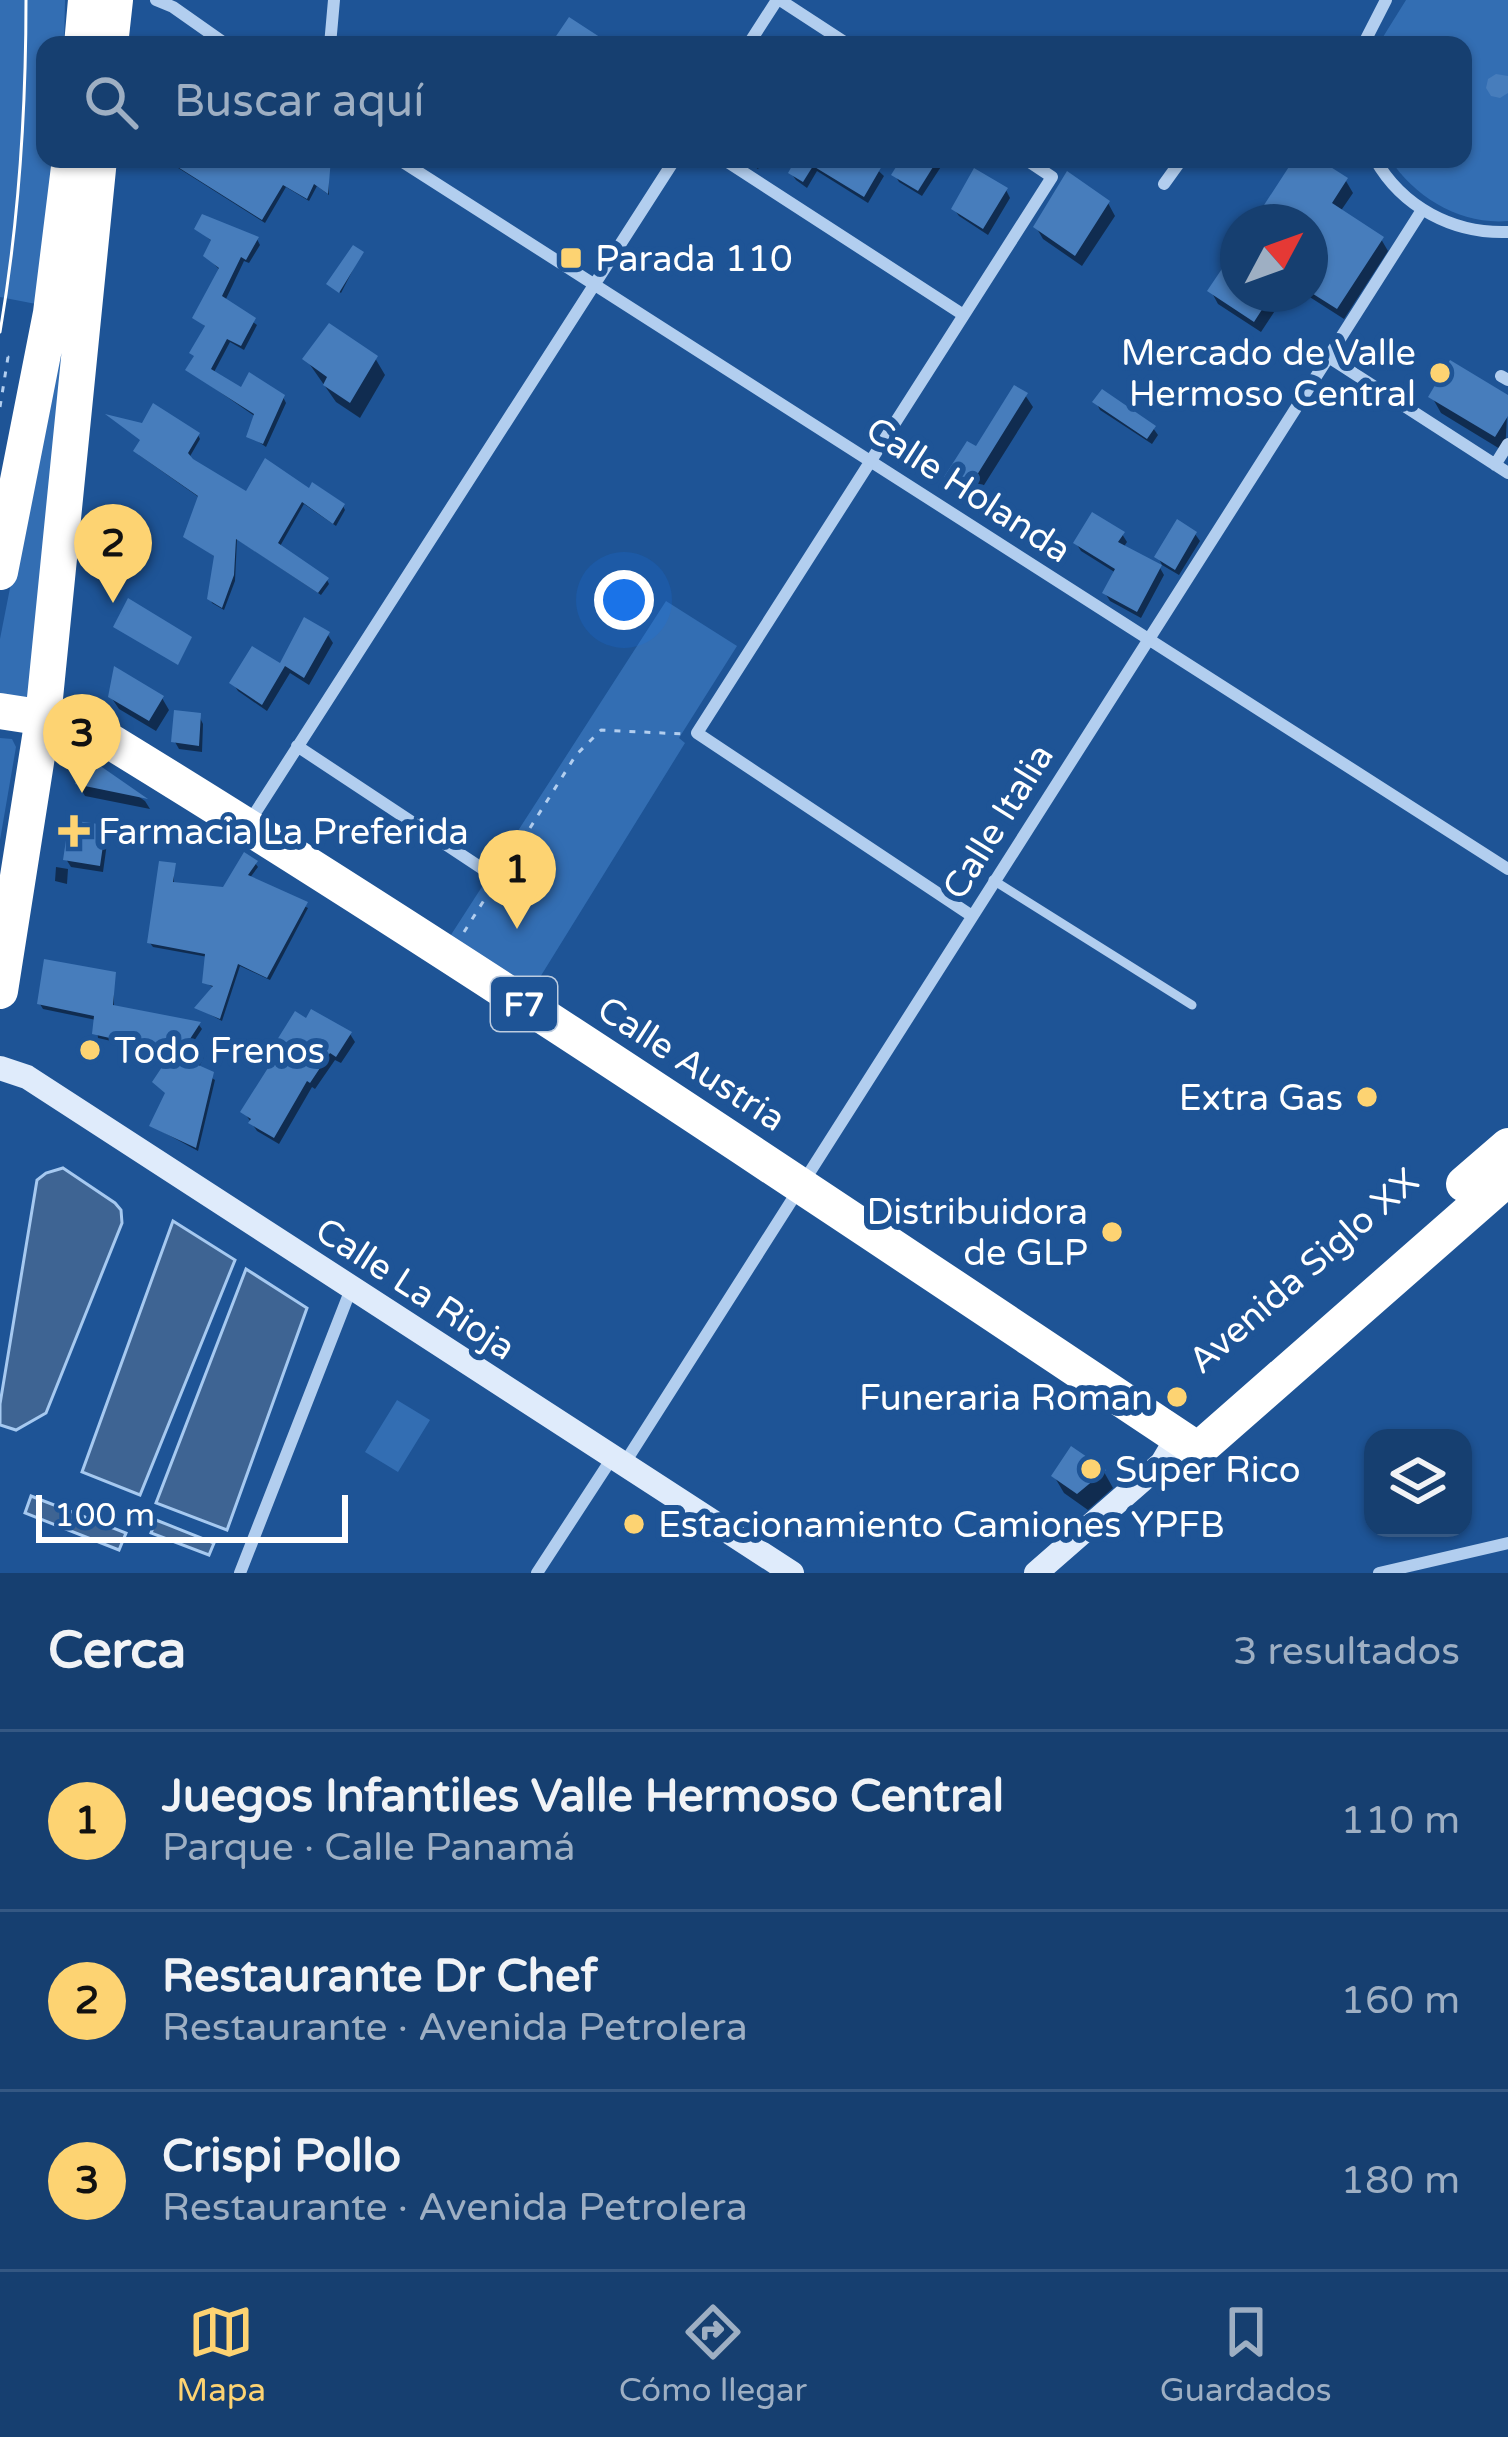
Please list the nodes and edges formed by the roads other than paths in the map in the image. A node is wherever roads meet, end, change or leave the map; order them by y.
1 (86, 0) edge
2 (115, 0) edge
3 (156, 0) edge
4 (334, 0) edge
5 (778, 0) edge
6 (1378, 2) edge
7 (83, 36) edge
8 (111, 36) edge
9 (214, 36) edge
10 (331, 36) edge
11 (754, 36) edge
12 (835, 36) edge
13 (1366, 36) edge
14 (69, 168) edge
15 (98, 168) edge
16 (412, 168) edge
17 (670, 168) edge
18 (737, 168) edge
19 (1038, 168) edge
20 (1176, 168) edge
21 (1381, 168) edge
22 (1164, 184) dead end
23 (1422, 210) junction
24 (1508, 232) edge
25 (595, 286) junction
26 (962, 314) junction
27 (1330, 358) junction
28 (1508, 444) edge
29 (871, 462) junction
30 (1495, 465) junction
31 (1508, 473) edge
32 (0, 572) edge
33 (1149, 639) junction
34 (0, 712) edge
35 (43, 718) junction
36 (297, 746) junction
37 (247, 825) junction
38 (1508, 869) edge
39 (497, 879) road end
40 (993, 880) junction
41 (972, 916) junction
42 (0, 991) edge
43 (1192, 1005) dead end
44 (0, 1068) edge
45 (1508, 1146) edge
46 (801, 1183) junction
47 (1490, 1183) edge
48 (351, 1289) junction
49 (1179, 1450) junction
50 (618, 1461) junction
51 (1508, 1533) edge
52 (1508, 1543) edge
53 (1471, 1552) junction
54 (240, 1573) edge
55 (537, 1573) edge
56 (792, 1573) edge
57 (1036, 1573) edge
58 (1379, 1573) edge

1 - 7 highway
2 - 8 highway
3 - 9 street
4 - 10 street
5 - 11 street
5 - 12 street
6 - 13 street
14 - 32 highway
15 - 35 highway
16 - 25 street, Calle Holanda
17 - 25 street
18 - 26 street
19 - 26 street
20 - 22 street
21 - 23 street
23 - 24 street
23 - 27 street, Calle Italia
25 - 29 street, Calle Holanda
25 - 36 street
26 - 29 street
27 - 30 street
27 - 33 street, Calle Italia
28 - 30 street
29 - 33 street, Calle Holanda
29 - 41 street
30 - 31 street
33 - 38 street, Calle Holanda
33 - 40 street, Calle Italia
34 - 35 highway, Calle Austria / F7
35 - 37 highway, Calle Austria / F7
35 - 42 highway
36 - 37 street
36 - 39 street
37 - 46 highway, Calle Austria / F7
40 - 41 street, Calle Italia
40 - 43 lane
41 - 46 street, Calle Italia
44 - 48 street, Calle La Rioja
45 - 47 highway, Avenida Siglo XX
46 - 49 highway, Calle Austria / F7
46 - 50 street, Calle Italia
47 - 49 highway, Avenida Siglo XX
48 - 50 street, Calle La Rioja
48 - 54 street
49 - 57 street, Avenida Siglo XX
50 - 55 street, Calle Italia
50 - 56 street, Calle La Rioja
51 - 53 street
52 - 53 street
53 - 58 street

